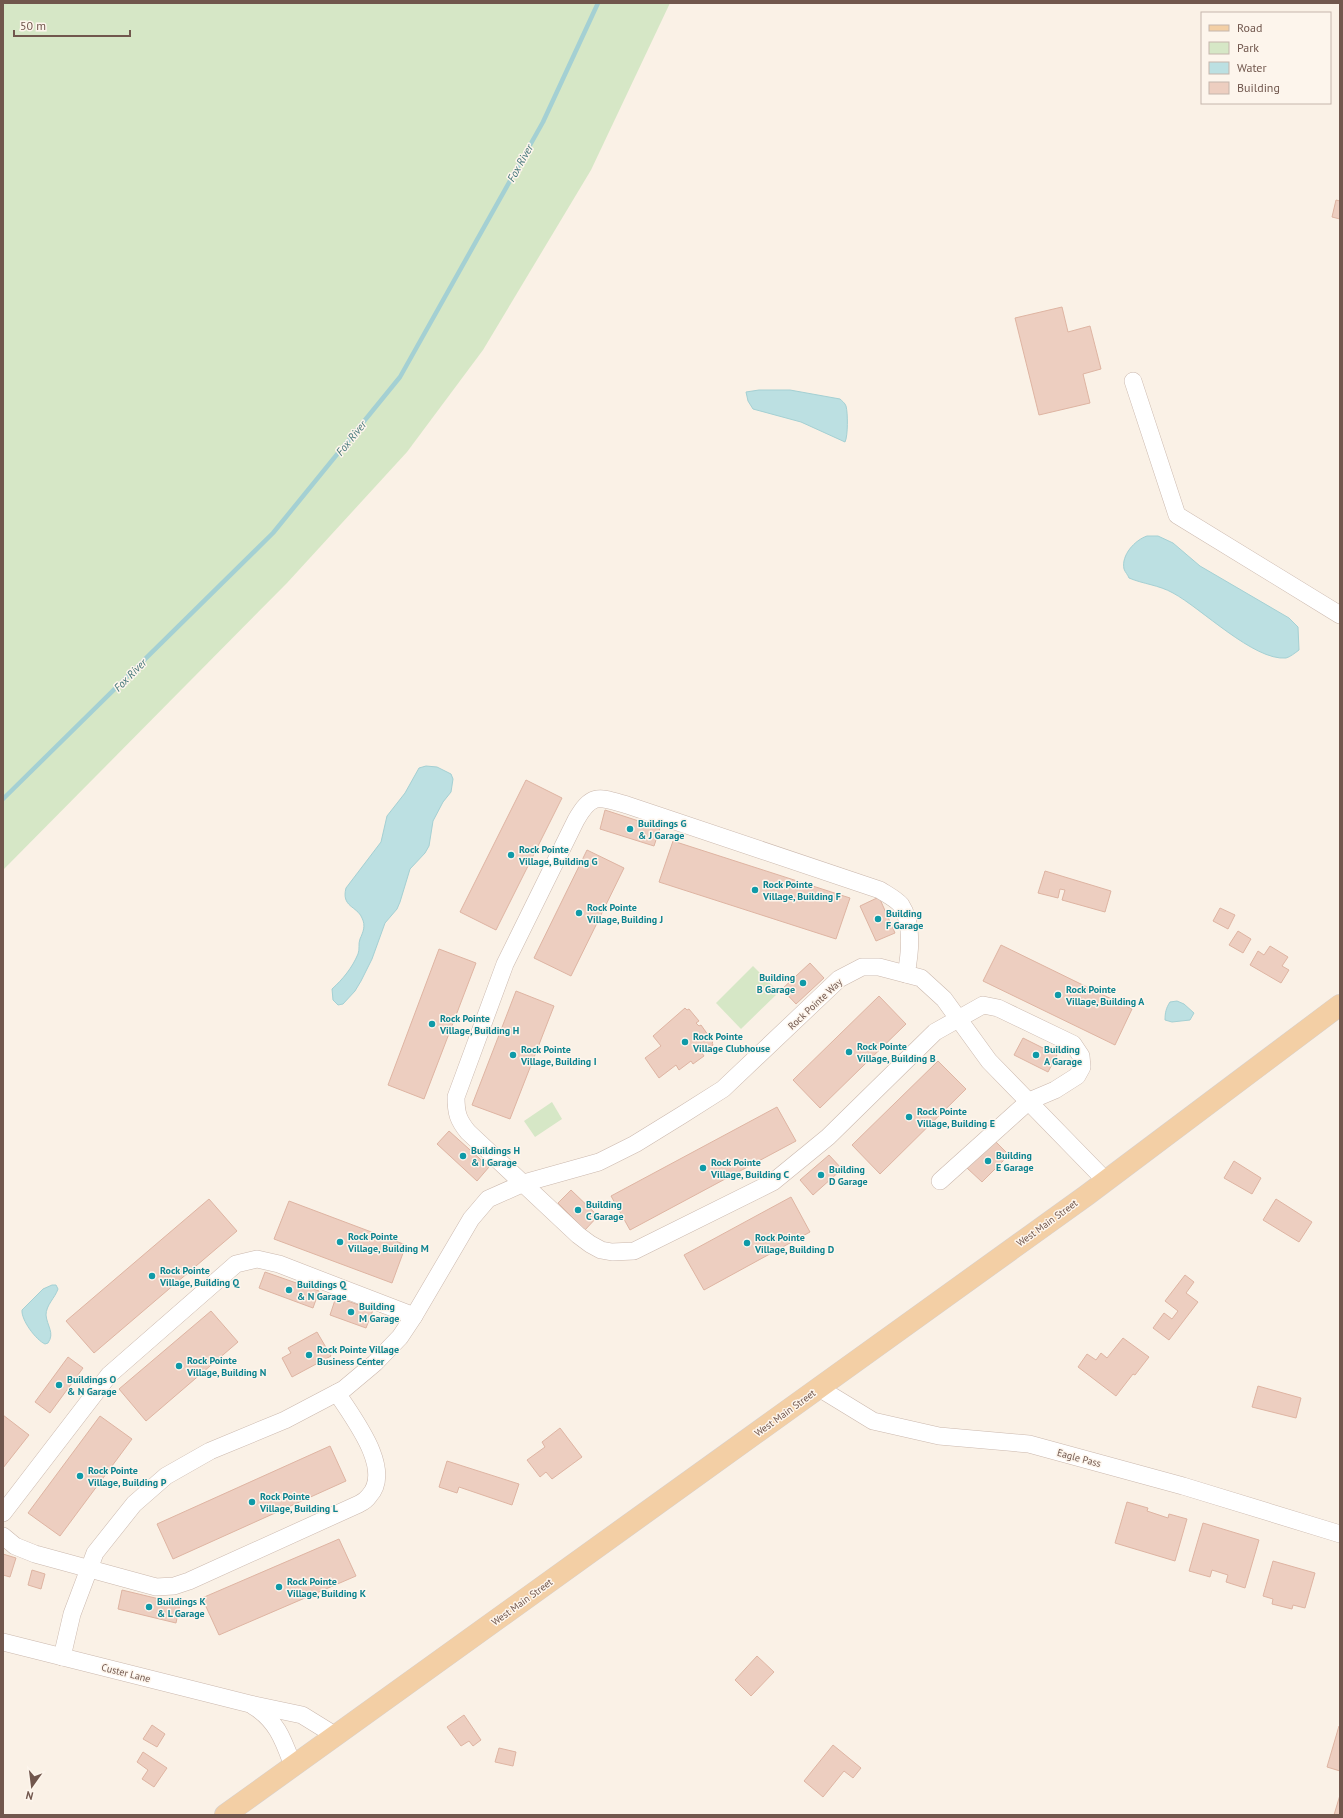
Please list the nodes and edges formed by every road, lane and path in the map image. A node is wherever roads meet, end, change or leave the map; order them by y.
1 (1133, 381) dead end
2 (1340, 615) edge
3 (906, 974) junction
4 (1340, 1005) edge
5 (958, 1019) junction
6 (1029, 1101) junction
7 (1106, 1180) junction
8 (940, 1181) dead end
9 (524, 1183) junction
10 (414, 1316) junction
11 (819, 1388) junction
12 (337, 1393) junction
13 (3, 1513) edge
14 (1340, 1534) edge
15 (3, 1536) edge
16 (89, 1570) junction
17 (3, 1642) edge
18 (62, 1657) junction
19 (250, 1704) junction
20 (336, 1736) junction
21 (293, 1766) junction
22 (225, 1815) edge

1 - 2 street
3 - 5 street, Rock Pointe Way
3 - 9 street, Rock Pointe Way
3 - 9 street
4 - 7 main road, West Main Street
5 - 6 street, Rock Pointe Way
5 - 6 street
5 - 9 street
6 - 7 street, Rock Pointe Way
6 - 8 street
7 - 11 main road, West Main Street
9 - 10 street, Rock Pointe Way
10 - 12 street, Rock Pointe Way
10 - 13 street
11 - 14 street, Eagle Pass
11 - 20 main road, West Main Street
12 - 16 street, Rock Pointe Way
12 - 16 street
15 - 16 street
16 - 18 street, Rock Pointe Way
17 - 18 street, Custer Lane
18 - 19 street, Custer Lane
19 - 20 street, Custer Lane
19 - 21 street, Custer Lane
20 - 21 main road, West Main Street
21 - 22 main road, West Main Street

